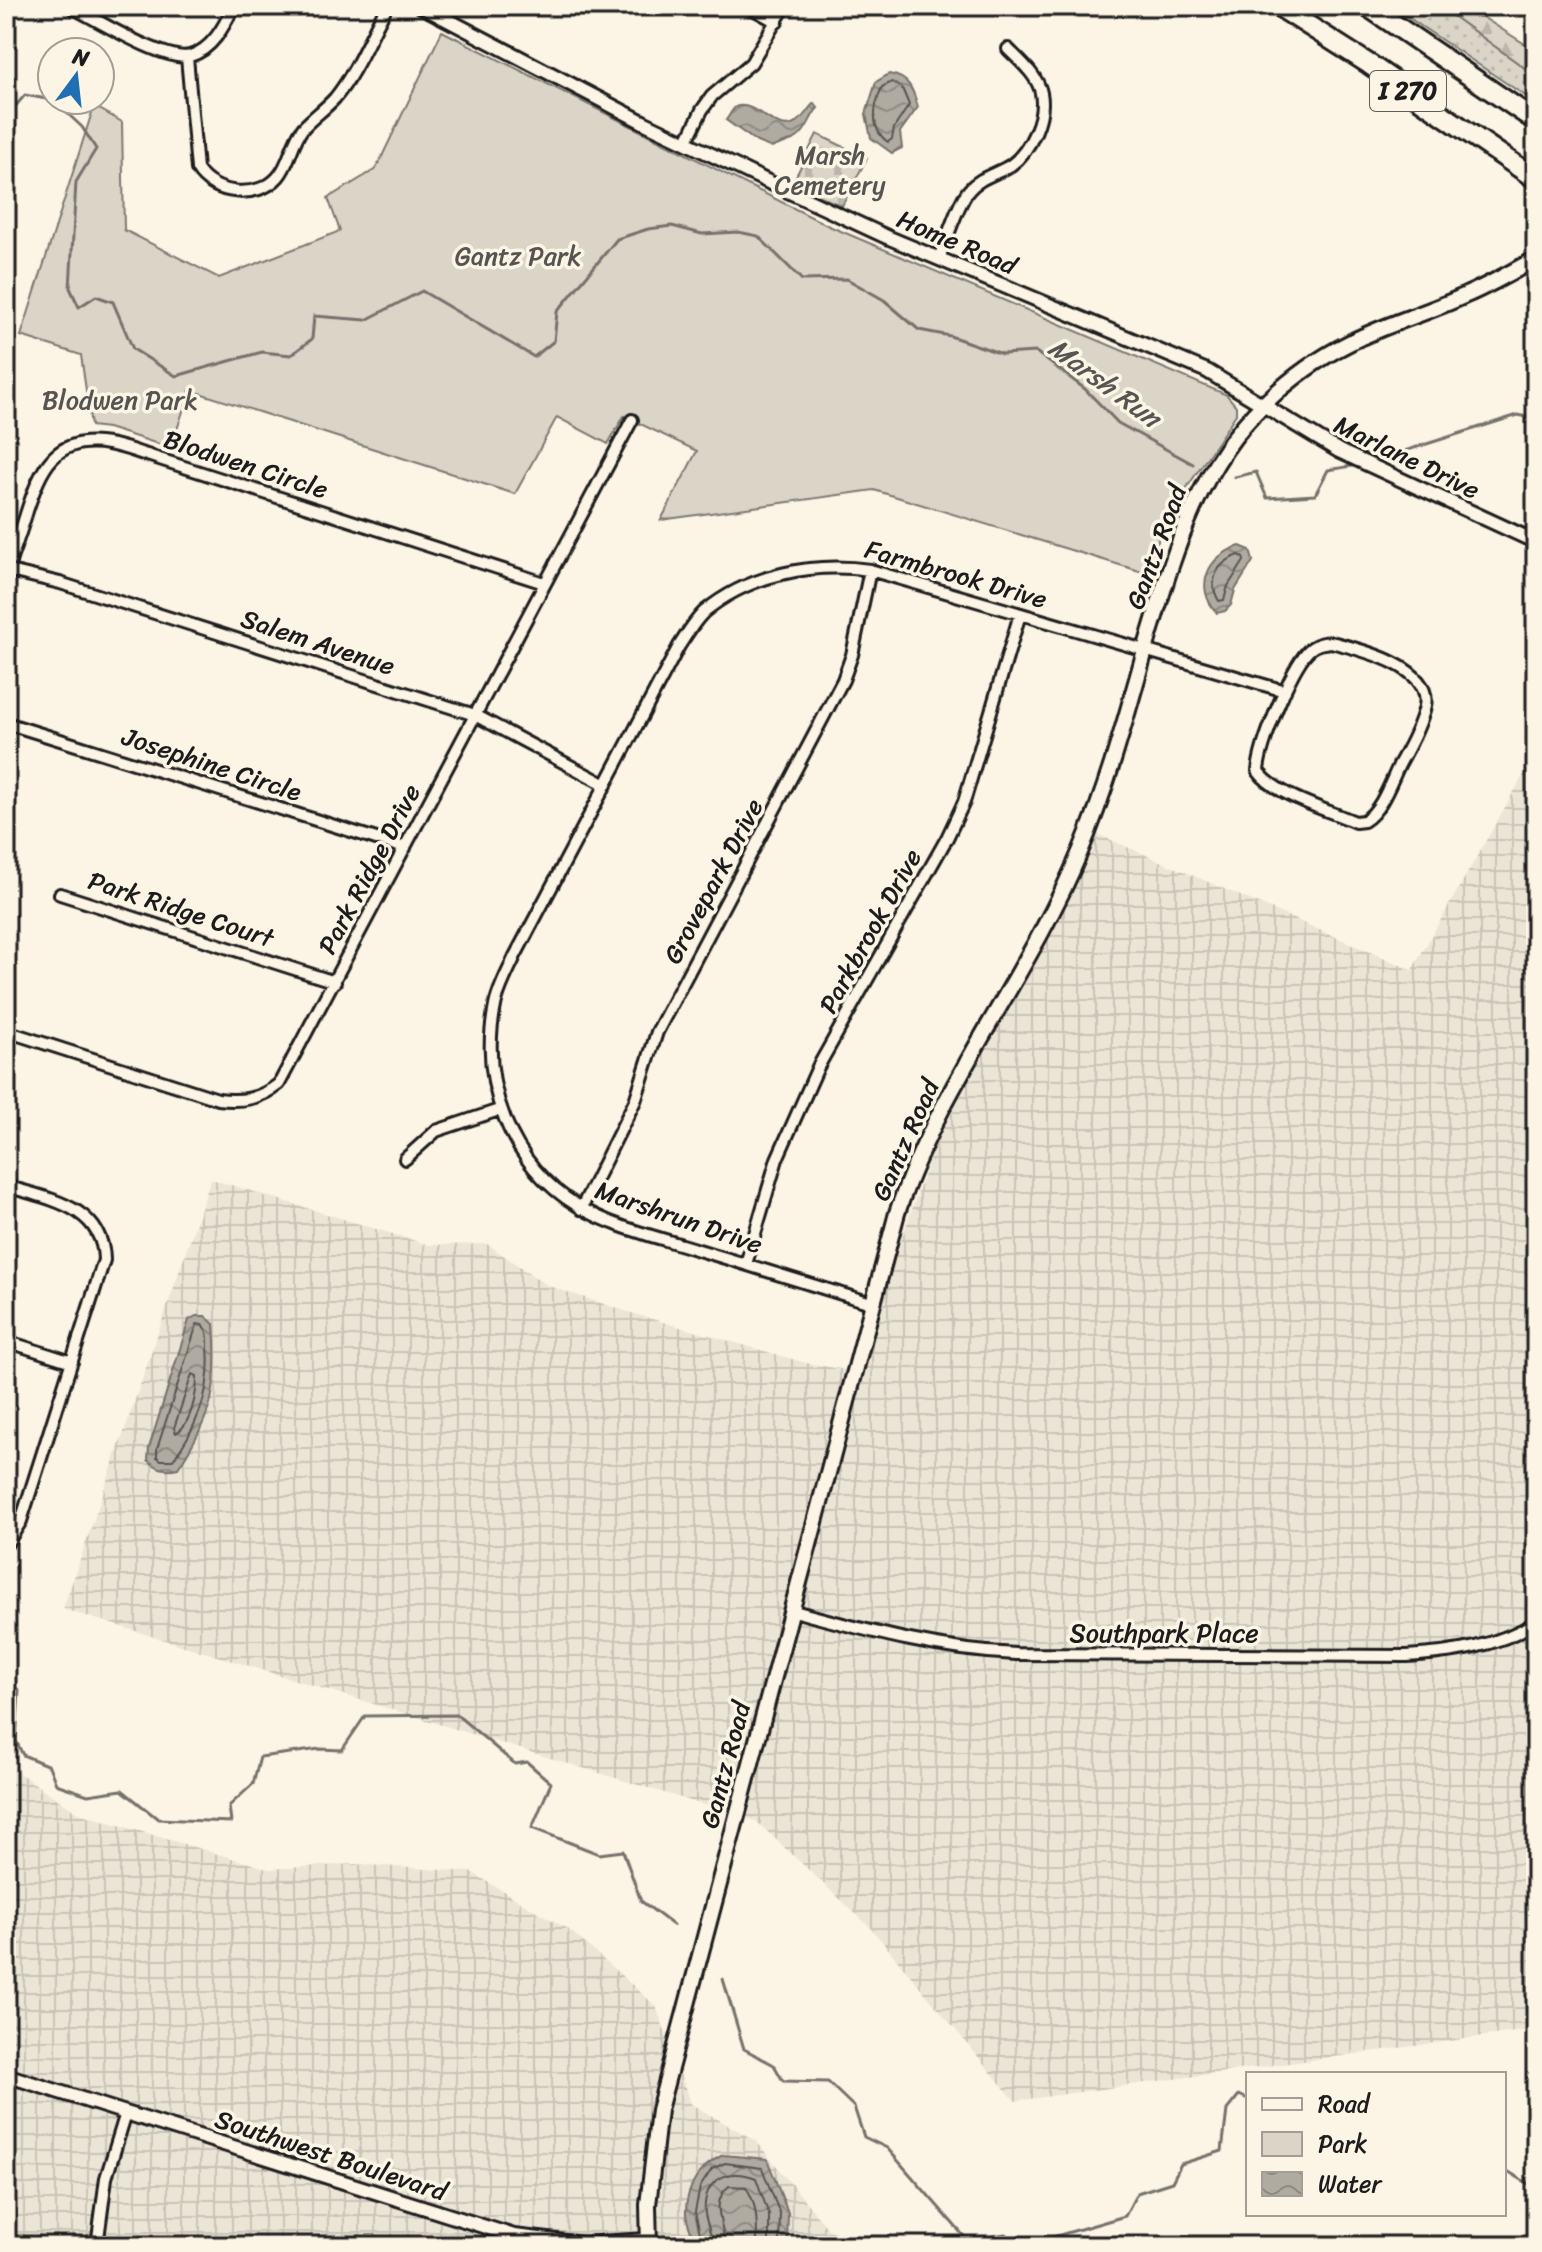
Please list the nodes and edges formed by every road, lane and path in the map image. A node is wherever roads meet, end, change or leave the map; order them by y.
1 (70, 6) edge
2 (234, 6) edge
3 (387, 6) edge
4 (421, 6) edge
5 (748, 6) edge
6 (785, 6) edge
7 (1278, 6) edge
8 (1367, 6) edge
9 (777, 22) junction
10 (1008, 49) dead end
11 (187, 57) junction
12 (1536, 121) edge
13 (686, 143) junction
14 (1536, 179) edge
15 (939, 258) junction
16 (1536, 259) edge
17 (1263, 404) junction
18 (632, 420) dead end
19 (1536, 542) edge
20 (7, 570) edge
21 (870, 570) junction
22 (544, 583) junction
23 (1020, 614) junction
24 (1145, 651) junction
25 (1285, 691) junction
26 (475, 715) junction
27 (6, 723) edge
28 (606, 785) junction
29 (591, 813) joint
30 (405, 848) junction
31 (60, 894) dead end
32 (335, 982) junction
33 (6, 1031) edge
34 (499, 1110) junction
35 (405, 1159) dead end
36 (6, 1186) edge
37 (581, 1209) junction
38 (746, 1264) junction
39 (871, 1303) junction
40 (6, 1341) edge
41 (72, 1362) junction
42 (6, 1545) edge
43 (790, 1610) junction
44 (1536, 1622) edge
45 (6, 2075) edge
46 (126, 2113) junction
47 (649, 2243) edge
48 (97, 2246) edge

1 - 11 street
2 - 11 street
3 - 11 street
4 - 13 street, Home Road
5 - 9 street
6 - 9 street
7 - 14 highway, I 270
8 - 12 highway, I 270
9 - 13 street
10 - 15 street
13 - 15 street, Home Road
15 - 17 street, Home Road
16 - 17 main road, Gantz Road
17 - 19 street, Marlane Drive
17 - 24 main road, Gantz Road
18 - 22 street, Park Ridge Drive
20 - 22 street, Blodwen Circle
20 - 26 street, Salem Avenue
21 - 23 street, Farmbrook Drive
21 - 28 street, Farmbrook Drive
21 - 37 street, Grovepark Drive
22 - 26 street, Park Ridge Drive
23 - 24 street, Farmbrook Drive
23 - 38 street, Parkbrook Drive
24 - 25 street, Farmbrook Drive
24 - 39 main road, Gantz Road
25 - 25 street
26 - 28 street, Salem Avenue
26 - 30 street, Park Ridge Drive
27 - 30 street, Josephine Circle
28 - 29 street, Farmbrook Drive
29 - 34 street, Marshrun Drive
30 - 32 street, Park Ridge Drive
31 - 32 street, Park Ridge Court
32 - 33 street, Park Ridge Drive
34 - 35 street
34 - 37 street, Marshrun Drive
36 - 41 street
37 - 38 street, Marshrun Drive
38 - 39 street, Marshrun Drive
39 - 43 main road, Gantz Road
40 - 41 street
41 - 42 street
43 - 44 street, Southpark Place
43 - 47 main road, Gantz Road
45 - 46 street, Southwest Boulevard
46 - 47 street, Southwest Boulevard
46 - 48 street

